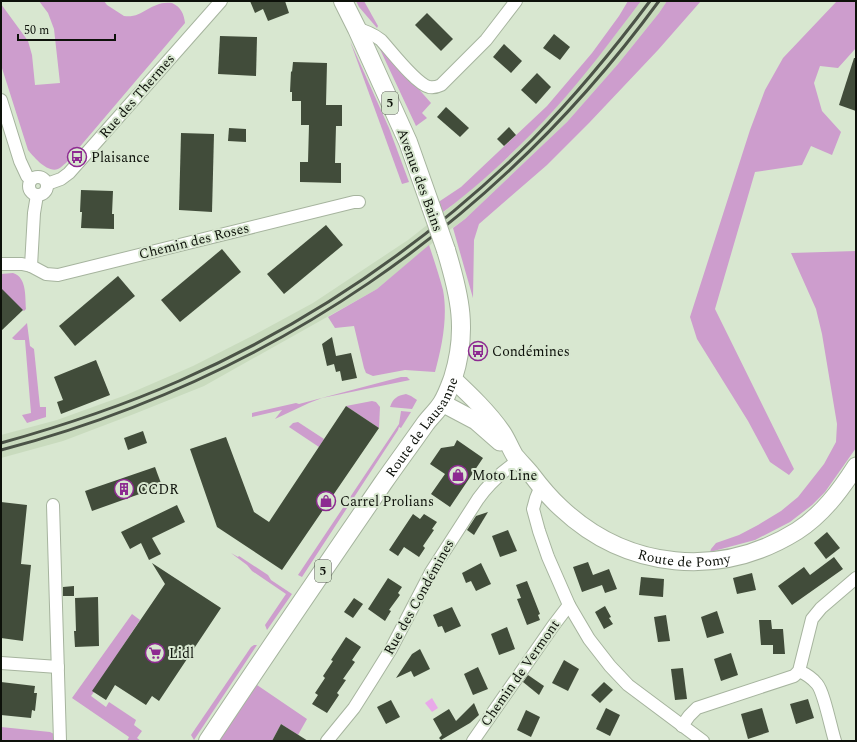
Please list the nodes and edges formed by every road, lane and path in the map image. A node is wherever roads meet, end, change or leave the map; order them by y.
1 (221, 1) edge
2 (343, 1) edge
3 (516, 1) edge
4 (357, 29) junction
5 (1, 100) edge
6 (30, 180) junction
7 (47, 184) junction
8 (37, 196) junction
9 (359, 202) dead end
10 (446, 250) joint
11 (1, 264) edge
12 (31, 266) junction
13 (453, 379) junction
14 (442, 403) junction
15 (517, 458) junction
16 (856, 466) edge
17 (541, 486) junction
18 (53, 505) dead end
19 (855, 580) edge
20 (569, 605) junction
21 (1, 663) edge
22 (58, 667) junction
23 (799, 671) junction
24 (682, 726) junction
25 (696, 739) edge
26 (60, 741) edge
27 (208, 741) edge
28 (327, 741) edge
29 (473, 741) edge
30 (834, 741) edge

1 - 7 street, Rue des Thermes
2 - 4 main road, Avenue des Bains / 5
3 - 4 street
4 - 10 main road, Avenue des Bains / 5, bridge
5 - 6 street
6 - 7 street
6 - 8 street
7 - 8 street
8 - 12 street
9 - 12 street, Chemin des Roses
10 - 13 main road, Route de Lausanne / 5
11 - 12 street, Chemin des Roses
13 - 14 main road, Route de Lausanne / 5
13 - 15 main road, Route de Pomy
14 - 15 main road, Route de Pomy
14 - 27 main road, Route de Lausanne / 5
15 - 17 main road, Route de Pomy
15 - 28 street, Rue des Condémines
16 - 17 main road, Route de Pomy
17 - 20 street
18 - 22 street
19 - 23 street
20 - 24 street
20 - 29 street, Chemin de Vermont
21 - 22 street
22 - 26 street
23 - 24 street
23 - 30 street
24 - 25 street

